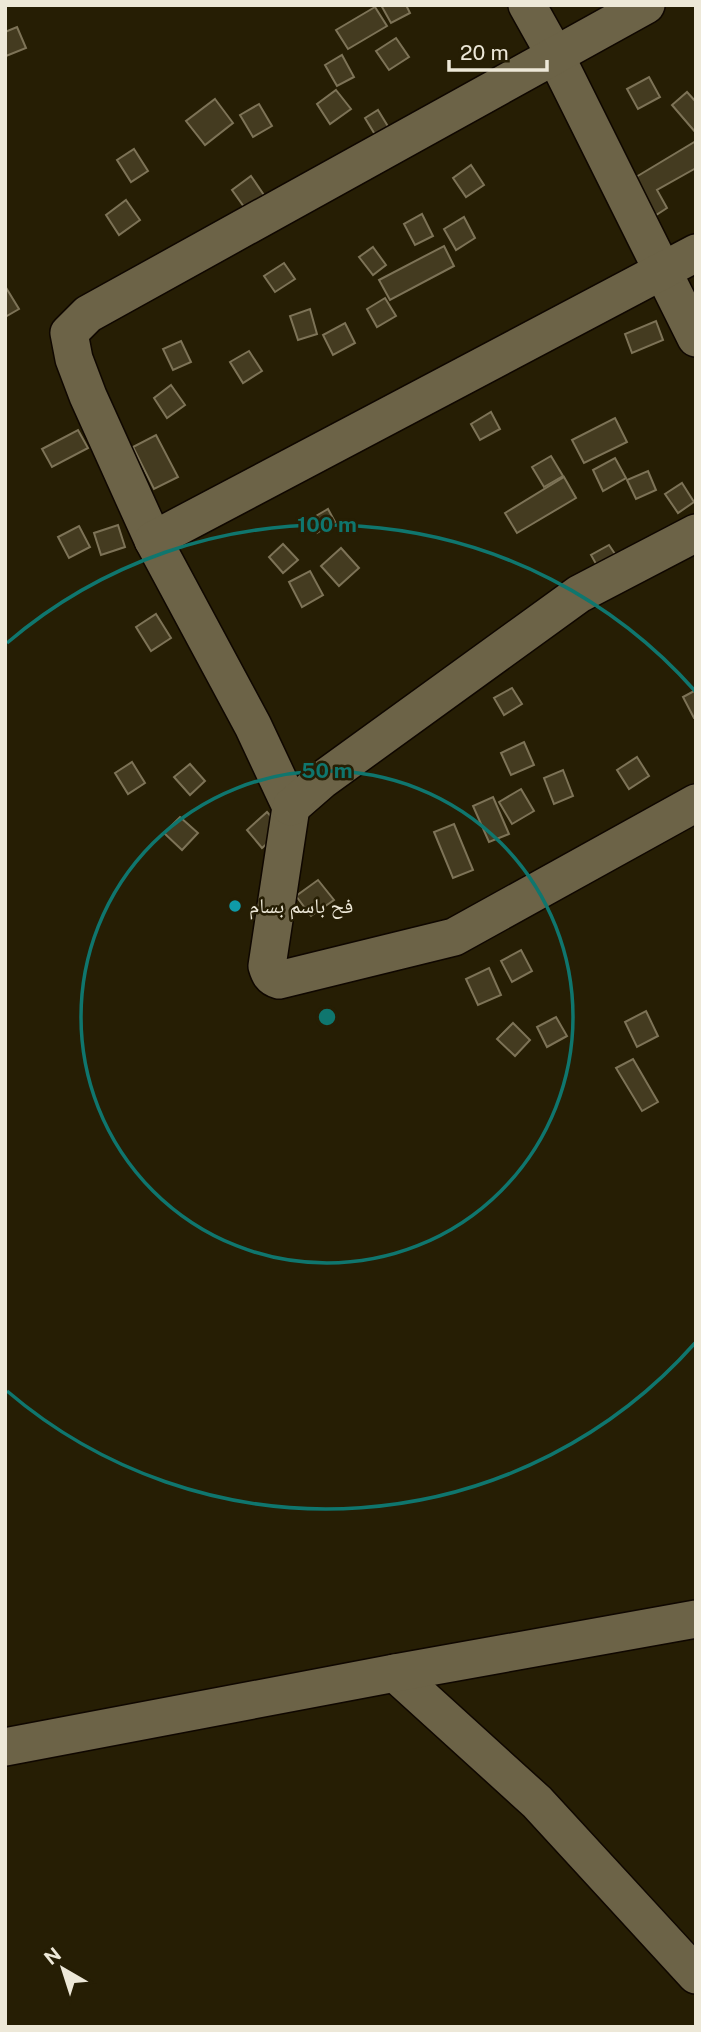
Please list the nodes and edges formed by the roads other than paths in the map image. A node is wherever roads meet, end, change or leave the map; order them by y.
1 (527, 5) edge
2 (646, 5) edge
3 (555, 55) junction
4 (696, 253) edge
5 (663, 271) junction
6 (696, 338) edge
7 (696, 533) edge
8 (153, 540) junction
9 (696, 803) edge
10 (291, 807) junction
11 (696, 1619) edge
12 (395, 1673) junction
13 (8, 1749) edge
14 (696, 1975) edge

1 - 3 street
2 - 3 street
3 - 5 street
3 - 8 street
4 - 5 street
5 - 6 street
5 - 8 street
7 - 10 street
8 - 10 street
9 - 10 street
11 - 12 street
12 - 13 street
12 - 14 street

